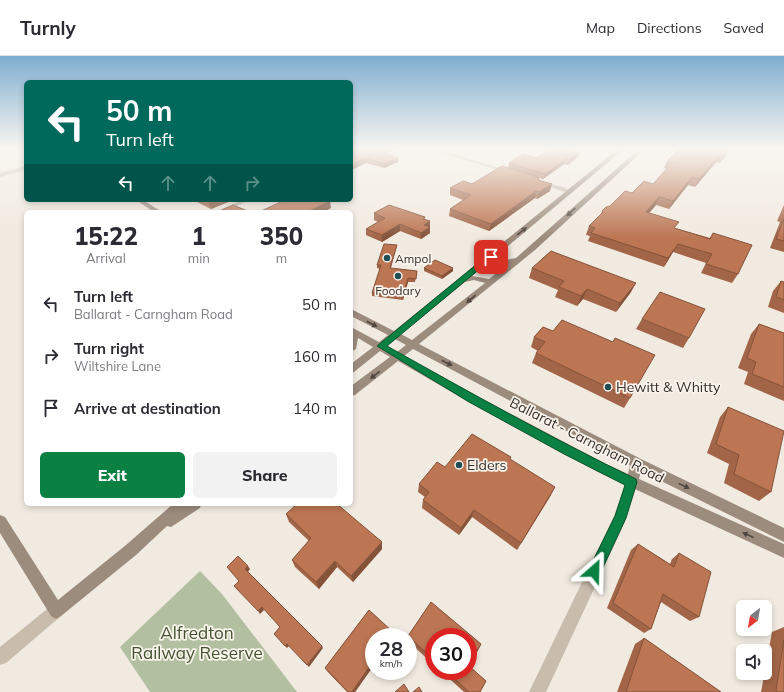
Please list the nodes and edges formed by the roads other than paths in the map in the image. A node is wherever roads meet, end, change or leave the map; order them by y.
1 (532, 179) edge
2 (593, 179) edge
3 (601, 179) edge
4 (578, 195) junction
5 (142, 202) edge
6 (242, 202) edge
7 (146, 204) junction
8 (156, 210) edge
9 (161, 210) edge
10 (224, 210) edge
11 (491, 257) junction
12 (518, 259) junction
13 (463, 280) junction
14 (491, 282) junction
15 (353, 313) edge
16 (353, 331) edge
17 (394, 336) junction
18 (412, 345) junction
19 (381, 346) junction
20 (398, 357) junction
21 (353, 367) edge
22 (353, 391) edge
23 (637, 463) junction
24 (632, 482) junction
25 (180, 506) edge
26 (192, 506) edge
27 (0, 521) edge
28 (784, 535) edge
29 (131, 550) junction
30 (784, 551) edge
31 (56, 611) junction
32 (0, 657) edge
33 (537, 692) edge

1 - 4 street
2 - 4 main road
3 - 4 main road
11 -> 4 main road
4 -> 12 main road
5 - 7 main road
6 - 10 street
7 - 8 main road
7 - 9 main road
11 - 12 main road
11 - 13 main road
12 - 14 main road
13 - 14 main road
13 - 17 main road
14 -> 18 main road
15 -> 17 main road, Ballarat - Carngham Road
16 - 19 main road, Ballarat - Carngham Road
17 - 18 main road, Ballarat - Carngham Road
17 - 19 main road
18 - 20 main road
18 -> 23 main road, Ballarat - Carngham Road
19 - 20 main road, Ballarat - Carngham Road
19 - 21 main road
20 -> 22 main road
20 - 24 main road, Ballarat - Carngham Road
23 - 24 main road
23 -> 28 main road, Ballarat - Carngham Road
30 -> 24 main road, Ballarat - Carngham Road
24 - 33 street
25 - 29 main road
26 - 29 main road
27 - 31 main road
29 - 31 main road
31 - 32 street

